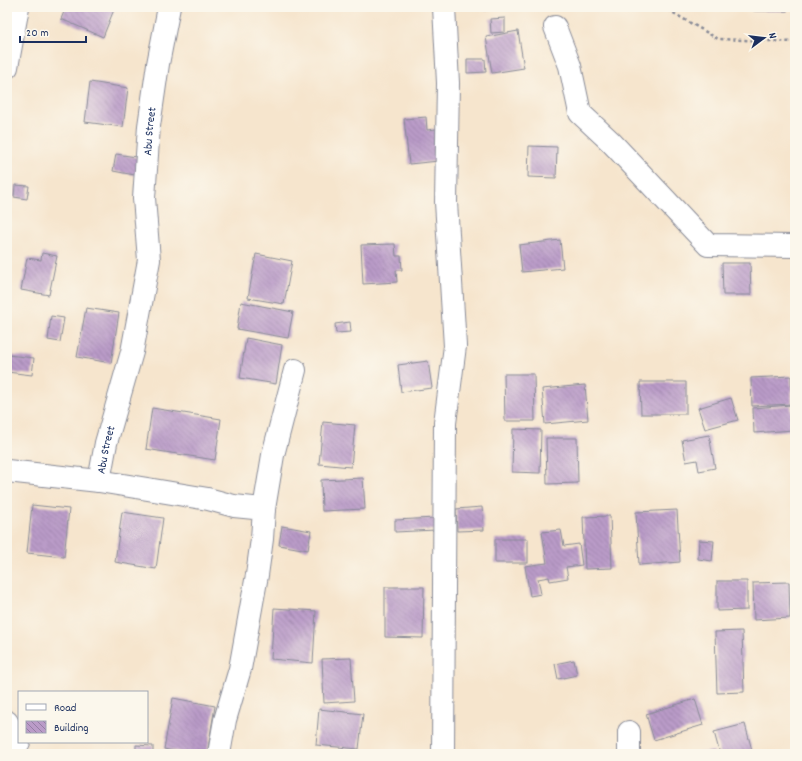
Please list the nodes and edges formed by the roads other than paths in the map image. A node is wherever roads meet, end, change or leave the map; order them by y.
1 (18, 7) edge
2 (169, 7) edge
3 (444, 7) edge
4 (555, 27) dead end
5 (7, 67) edge
6 (795, 246) edge
7 (295, 370) dead end
8 (7, 470) edge
9 (99, 481) junction
10 (264, 509) junction
11 (7, 722) edge
12 (629, 732) dead end
13 (18, 740) edge
14 (220, 754) edge
15 (443, 754) edge
16 (629, 754) edge

1 - 5 street
2 - 9 street, Abu Street
3 - 15 street
4 - 6 street
7 - 10 street
8 - 9 street
9 - 10 street, Abu Street
10 - 14 street
11 - 13 street
12 - 16 street

